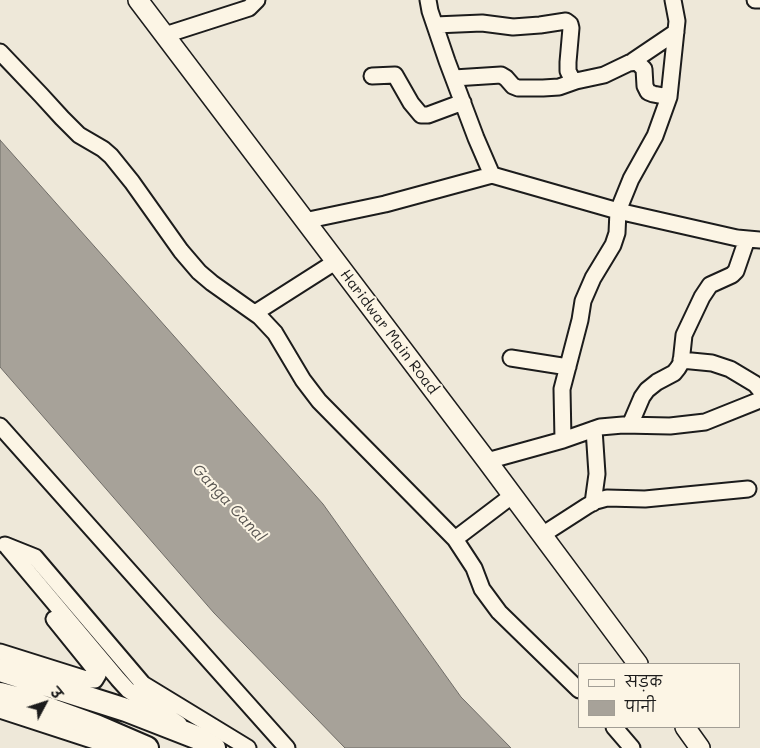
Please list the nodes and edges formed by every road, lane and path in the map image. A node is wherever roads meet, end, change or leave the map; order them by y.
1 (138, 0) edge
2 (257, 0) edge
3 (428, 0) edge
4 (673, 0) edge
5 (755, 0) edge
6 (760, 0) edge
7 (435, 25) junction
8 (676, 32) junction
9 (165, 35) junction
10 (0, 52) edge
11 (633, 62) junction
12 (372, 76) dead end
13 (454, 78) junction
14 (576, 81) junction
15 (669, 97) junction
16 (463, 102) junction
17 (492, 175) junction
18 (618, 211) junction
19 (304, 221) junction
20 (754, 239) edge
21 (335, 262) junction
22 (255, 313) junction
23 (511, 358) dead end
24 (681, 360) junction
25 (568, 367) junction
26 (758, 385) edge
27 (760, 400) edge
28 (630, 425) junction
29 (0, 426) edge
30 (594, 429) junction
31 (563, 440) junction
32 (487, 461) junction
33 (748, 489) dead end
34 (512, 495) junction
35 (592, 503) junction
36 (542, 535) junction
37 (454, 539) junction
38 (2, 542) edge
39 (0, 652) edge
40 (637, 663) edge
41 (0, 670) edge
42 (578, 689) edge
43 (0, 694) edge
44 (0, 710) edge
45 (615, 728) edge
46 (686, 728) edge
47 (206, 743) edge
48 (113, 748) edge
49 (147, 748) edge
50 (248, 748) edge
51 (287, 748) edge
52 (632, 748) edge
53 (700, 748) edge

1 - 9 main road, Haridwar Main Road
2 - 9 street
3 - 7 street
4 - 8 street
5 - 6 street
7 - 13 street
7 - 14 street
8 - 11 street
8 - 15 street
9 - 19 main road, Haridwar Main Road
10 - 22 street
11 - 14 street
11 - 15 street
12 - 16 street
13 - 14 street
13 - 16 street
15 - 18 street
16 - 17 street
17 - 18 street
17 - 19 street
18 - 20 street
18 - 25 street
19 - 21 main road, Haridwar Main Road
20 - 24 street
21 - 22 street
21 - 32 main road, Haridwar Main Road
22 - 37 street
23 - 25 street
24 - 26 street
24 - 28 street
25 - 31 street
27 - 28 street
28 - 30 street
29 - 51 street
30 - 31 street
30 - 35 street
31 - 32 street
32 - 34 main road, Haridwar Main Road
33 - 35 street
34 - 36 main road, Haridwar Main Road
34 - 37 street
35 - 36 street
36 - 40 main road, Haridwar Main Road
37 - 42 street
38 - 39 street
38 - 47 street
38 - 50 street
41 - 47 highway
43 - 49 highway
44 - 48 street
45 - 52 street
46 - 53 main road

